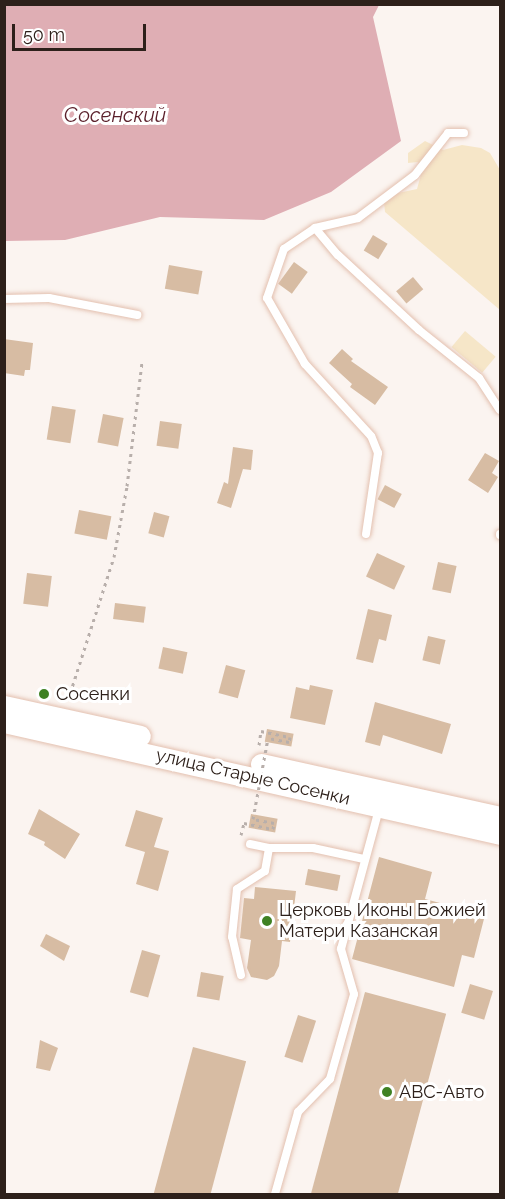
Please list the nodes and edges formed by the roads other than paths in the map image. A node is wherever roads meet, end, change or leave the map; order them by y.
1 (464, 133) dead end
2 (315, 228) junction
3 (4, 299) edge
4 (137, 315) dead end
5 (501, 410) edge
6 (366, 534) dead end
7 (4, 706) edge
8 (4, 722) edge
9 (380, 806) junction
10 (501, 817) edge
11 (501, 834) edge
12 (250, 844) dead end
13 (269, 848) junction
14 (364, 860) junction
15 (241, 975) dead end
16 (275, 1194) edge

1 - 2 lane
2 - 5 lane
2 - 6 lane
3 - 4 lane
7 - 10 main road, улица Старые Сосенки
8 - 9 main road, улица Старые Сосенки
9 - 11 main road, улица Старые Сосенки
9 - 14 lane
12 - 13 lane
13 - 14 lane
13 - 15 lane
14 - 16 lane

